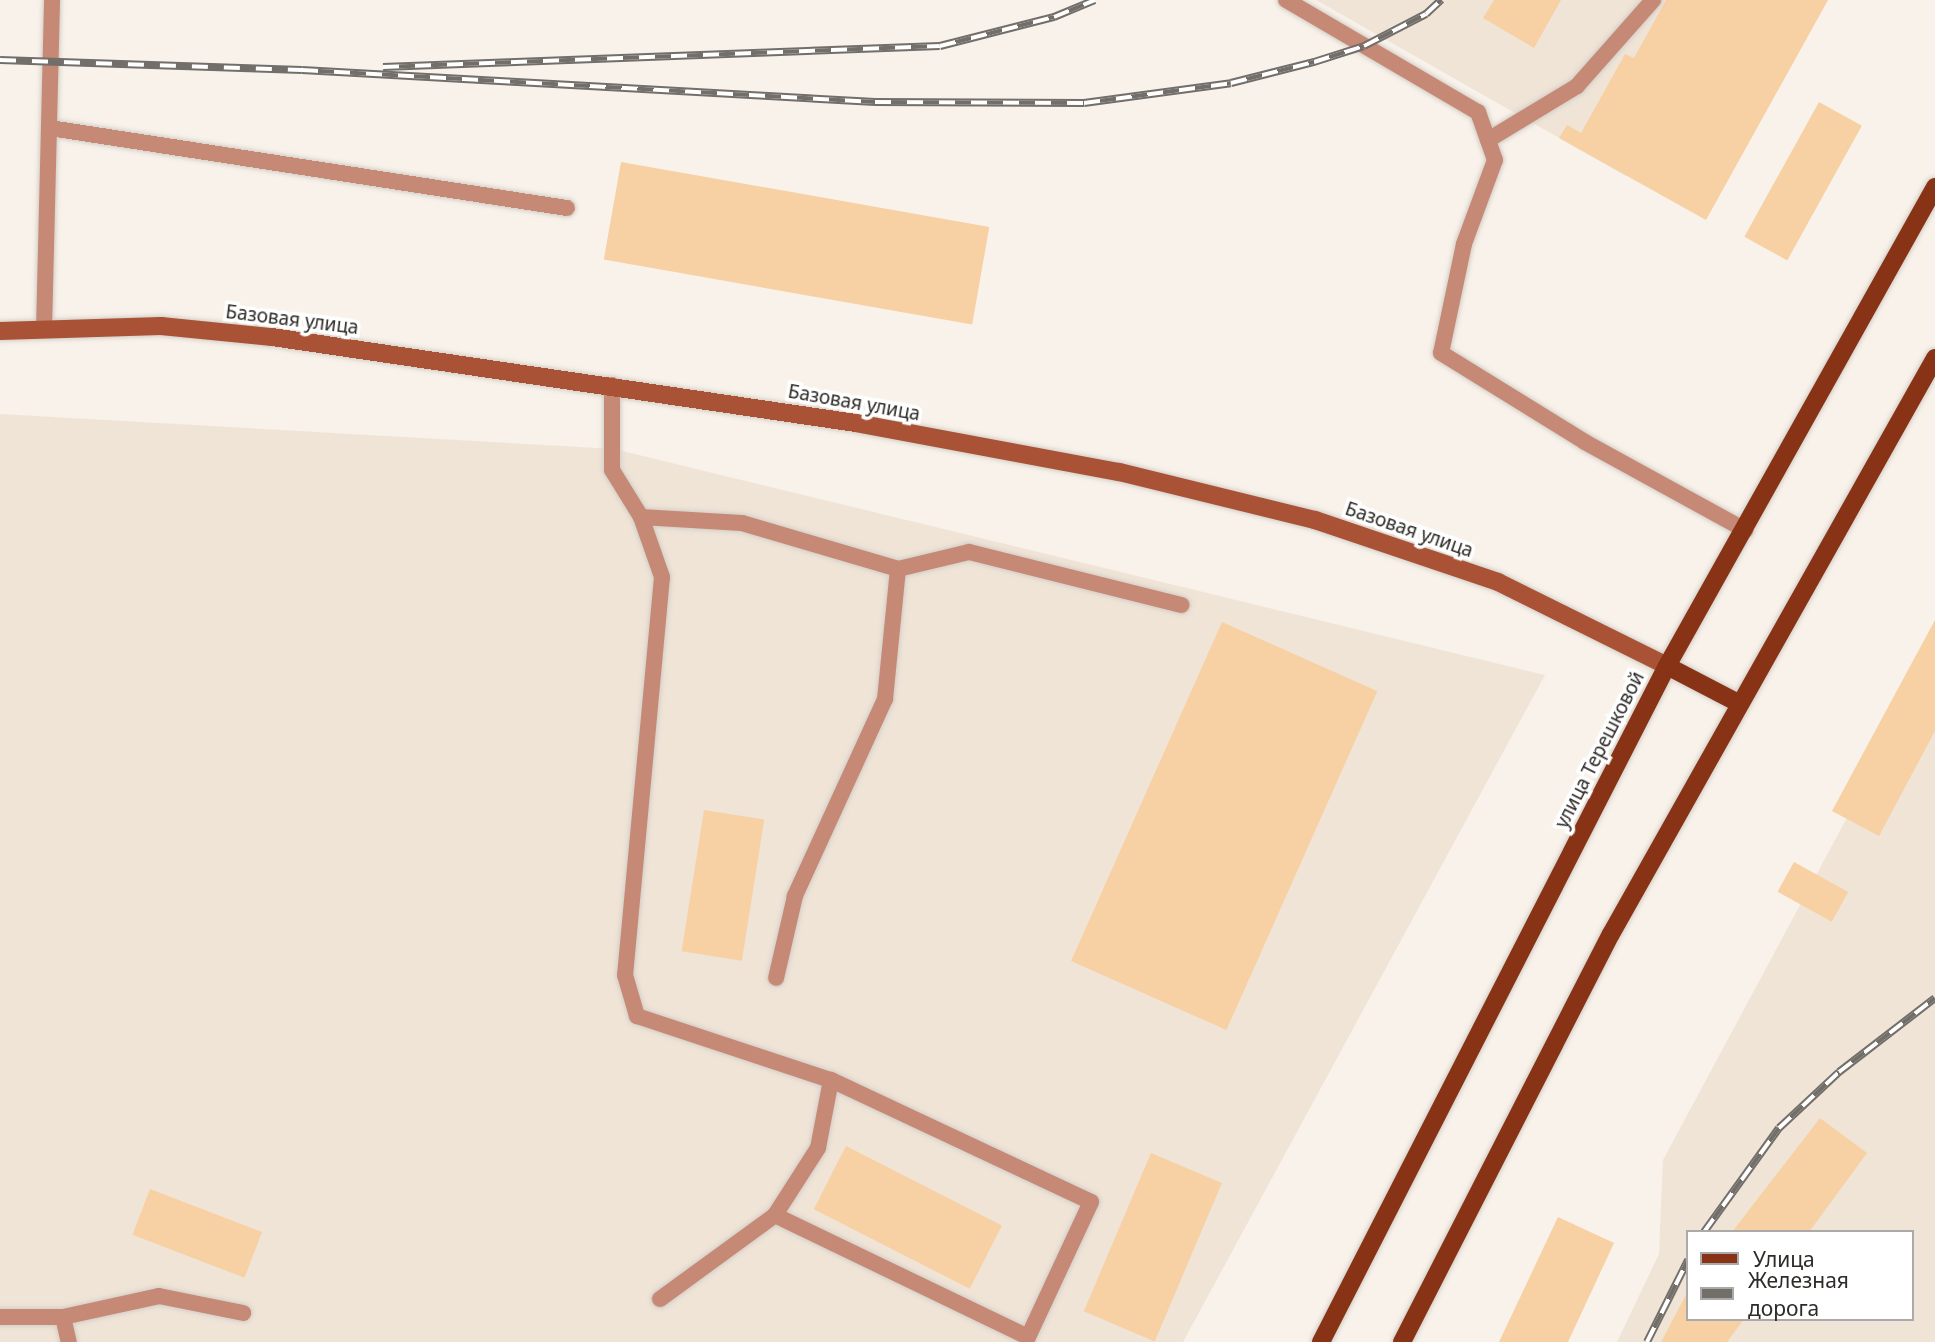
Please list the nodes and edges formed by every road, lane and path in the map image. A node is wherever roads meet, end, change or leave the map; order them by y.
1 (52, 0) edge
2 (1286, 0) edge
3 (1653, 0) edge
4 (50, 128) junction
5 (1488, 140) junction
6 (1935, 187) edge
7 (567, 208) dead end
8 (44, 330) junction
9 (0, 331) edge
10 (1935, 358) edge
11 (612, 385) junction
12 (641, 517) junction
13 (1745, 530) junction
14 (898, 569) junction
15 (1181, 605) dead end
16 (1667, 666) junction
17 (1738, 703) junction
18 (776, 978) dead end
19 (831, 1080) junction
20 (775, 1215) junction
21 (660, 1299) dead end
22 (243, 1313) dead end
23 (0, 1317) edge
24 (63, 1317) junction
25 (69, 1342) edge
26 (1321, 1342) edge
27 (1402, 1342) edge

1 - 4 lane
2 - 5 lane
3 - 5 lane
4 - 7 lane
4 - 8 lane
5 - 13 lane
6 - 13 main road, улица Терешковой
8 - 9 street, Базовая улица
8 - 11 street, Базовая улица
10 - 17 main road
11 - 12 lane
11 - 16 street, Базовая улица
12 - 14 lane
12 - 19 lane
13 - 16 main road, улица Терешковой
14 - 15 lane
14 - 18 lane
16 - 17 main road
16 - 26 main road, улица Терешковой
17 - 27 main road
19 - 20 lane
19 - 20 lane
20 - 21 lane
22 - 24 lane
23 - 24 lane
24 - 25 lane

